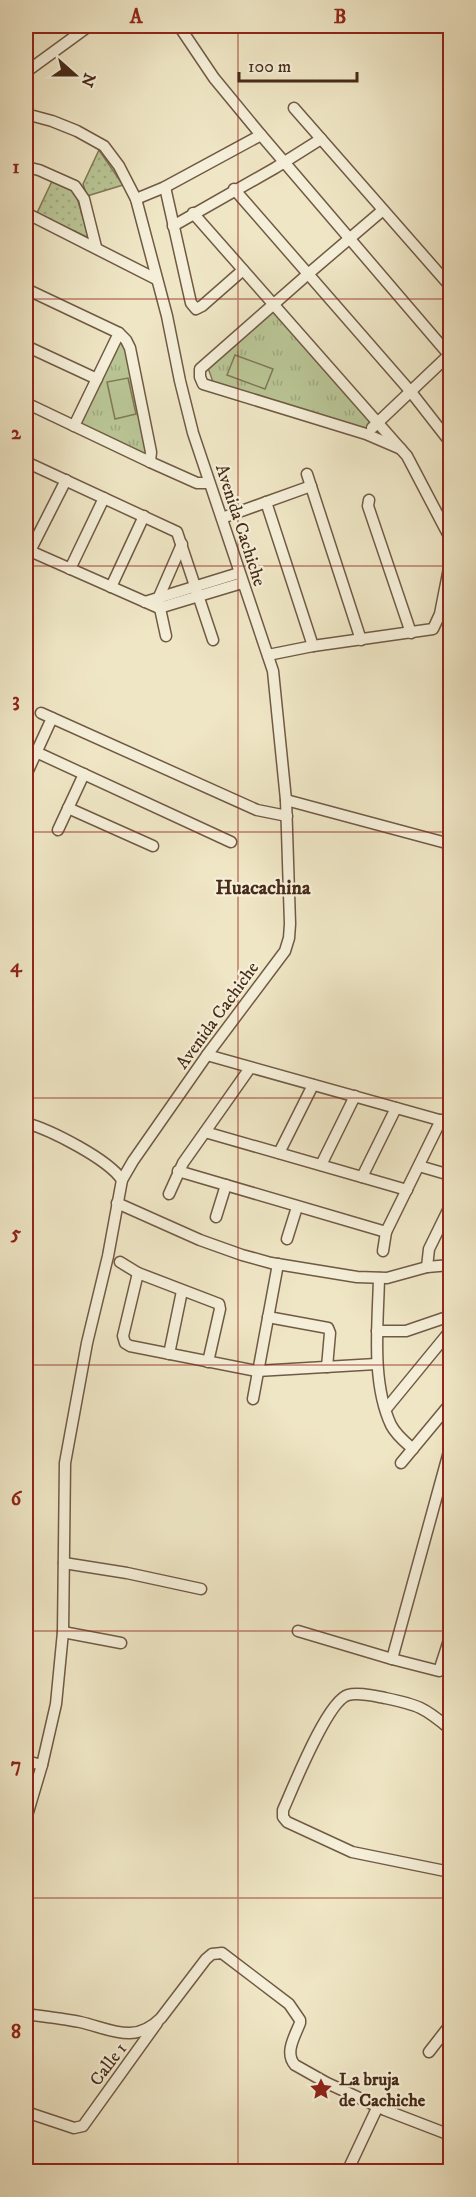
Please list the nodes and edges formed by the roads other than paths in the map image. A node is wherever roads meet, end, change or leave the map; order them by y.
1 (89, 26) edge
2 (179, 26) edge
3 (26, 72) edge
4 (294, 108) dead end
5 (26, 114) edge
6 (261, 135) junction
7 (321, 139) junction
8 (284, 163) junction
9 (26, 167) edge
10 (165, 187) junction
11 (234, 189) junction
12 (136, 199) junction
13 (383, 210) junction
14 (26, 213) edge
15 (194, 213) junction
16 (173, 226) junction
17 (349, 238) junction
18 (96, 247) junction
19 (243, 270) junction
20 (308, 273) junction
21 (156, 279) junction
22 (450, 286) edge
23 (26, 289) edge
24 (273, 305) junction
25 (119, 333) junction
26 (26, 346) edge
27 (450, 355) edge
28 (97, 379) junction
29 (411, 393) junction
30 (26, 403) edge
31 (377, 424) junction
32 (74, 426) junction
33 (366, 434) junction
34 (450, 442) edge
35 (401, 449) junction
36 (26, 462) edge
37 (150, 462) junction
38 (307, 474) dead end
39 (66, 480) junction
40 (209, 483) junction
41 (311, 486) junction
42 (104, 498) junction
43 (369, 500) dead end
44 (266, 502) junction
45 (144, 516) junction
46 (222, 518) junction
47 (450, 538) edge
48 (182, 544) junction
49 (28, 550) edge
50 (450, 563) edge
51 (70, 569) junction
52 (240, 578) junction
53 (111, 587) junction
54 (197, 592) junction
55 (158, 604) junction
56 (411, 633) junction
57 (166, 636) dead end
58 (213, 640) dead end
59 (361, 640) junction
60 (313, 646) junction
61 (268, 655) junction
62 (36, 752) junction
63 (84, 774) junction
64 (26, 776) edge
65 (286, 800) junction
66 (68, 808) junction
67 (286, 816) junction
68 (58, 830) dead end
69 (231, 842) dead end
70 (450, 844) edge
71 (153, 846) dead end
72 (207, 1055) junction
73 (250, 1068) junction
74 (313, 1085) junction
75 (355, 1096) junction
76 (396, 1108) junction
77 (446, 1122) edge
78 (26, 1123) edge
79 (204, 1132) junction
80 (279, 1153) junction
81 (321, 1165) junction
82 (419, 1166) junction
83 (178, 1171) junction
84 (450, 1175) edge
85 (362, 1177) junction
86 (122, 1180) junction
87 (226, 1185) junction
88 (407, 1190) junction
89 (169, 1194) dead end
90 (117, 1203) junction
91 (297, 1207) junction
92 (450, 1210) edge
93 (216, 1218) dead end
94 (386, 1232) junction
95 (287, 1239) dead end
96 (383, 1251) dead end
97 (120, 1262) dead end
98 (278, 1264) junction
99 (450, 1265) edge
100 (427, 1267) junction
101 (138, 1272) junction
102 (379, 1278) junction
103 (182, 1291) junction
104 (450, 1316) edge
105 (268, 1317) junction
106 (450, 1330) edge
107 (377, 1331) junction
108 (169, 1354) junction
109 (208, 1362) junction
110 (376, 1364) junction
111 (327, 1367) junction
112 (257, 1371) junction
113 (253, 1399) dead end
114 (386, 1409) junction
115 (448, 1411) edge
116 (450, 1448) edge
117 (413, 1449) junction
118 (401, 1463) dead end
119 (448, 1469) edge
120 (64, 1563) junction
121 (201, 1589) dead end
122 (298, 1631) dead end
123 (63, 1632) junction
124 (450, 1637) edge
125 (121, 1642) dead end
126 (392, 1659) junction
127 (450, 1729) edge
128 (26, 1761) edge
129 (42, 1765) junction
130 (26, 1819) edge
131 (450, 1872) edge
132 (26, 2012) edge
133 (161, 2018) junction
134 (450, 2025) edge
135 (429, 2052) dead end
136 (378, 2106) junction
137 (26, 2112) edge
138 (450, 2135) edge
139 (347, 2172) edge

1 - 3 street
2 - 6 street
4 - 7 street
5 - 12 street, Avenida Cachiche
6 - 8 street
6 - 10 street
7 - 8 street
7 - 13 street
8 - 11 street
8 - 17 street
9 - 18 street
10 - 12 street
10 - 16 street
11 - 15 street
11 - 20 street
12 - 21 street, Avenida Cachiche
13 - 17 street
13 - 22 street
14 - 18 street
15 - 16 street
15 - 19 street
16 - 19 street
17 - 20 street
17 - 27 street
18 - 21 street
19 - 24 street
20 - 24 street
20 - 29 street
21 - 40 street, Avenida Cachiche
23 - 25 street
24 - 31 street
24 - 33 street
25 - 28 street
25 - 37 street
26 - 28 street
27 - 29 street
28 - 32 street
29 - 31 street
29 - 34 street
30 - 32 street
31 - 33 street
31 - 35 street
32 - 37 street
33 - 35 street
35 - 47 street
36 - 39 street
37 - 40 street
38 - 41 street
39 - 42 street
39 - 49 street
40 - 46 street, Avenida Cachiche
41 - 44 street
41 - 59 street
42 - 45 street
42 - 51 street
43 - 56 street
44 - 46 street
44 - 60 street
45 - 48 street
45 - 53 street
46 - 52 street, Avenida Cachiche
48 - 54 street
48 - 55 street
49 - 51 street
50 - 56 street
51 - 53 street
52 - 54 street
52 - 61 street, Avenida Cachiche
53 - 55 street
54 - 55 street
54 - 58 street
55 - 57 street
56 - 59 street
59 - 60 street
60 - 61 street
61 - 65 street, Avenida Cachiche
62 - 63 street
62 - 64 street
62 - 67 street
63 - 66 street
63 - 69 street
65 - 67 street, Avenida Cachiche
65 - 70 street
66 - 68 street
66 - 71 street
67 - 72 street, Avenida Cachiche
72 - 73 street
72 - 86 street, Avenida Cachiche
73 - 74 street
73 - 79 street
74 - 75 street
74 - 80 street
75 - 76 street
75 - 81 street
76 - 77 street
76 - 85 street
77 - 82 street
78 - 86 street
79 - 80 street
79 - 83 street
80 - 81 street
81 - 85 street
82 - 84 street
82 - 88 street
83 - 87 street
83 - 89 street
85 - 88 street
86 - 90 street, Avenida Cachiche
87 - 91 street
87 - 93 street
88 - 94 street
90 - 98 street
90 - 120 street, Avenida Cachiche
91 - 94 street
91 - 95 street
92 - 100 street
94 - 96 street
97 - 101 street
98 - 102 street
98 - 105 street
99 - 100 street
100 - 102 street
101 - 103 street
101 - 108 street
102 - 107 street
103 - 108 street
103 - 109 street
104 - 107 street
105 - 111 street
105 - 112 street
106 - 114 street
107 - 110 street
108 - 109 street
109 - 112 street
110 - 111 street
110 - 114 street
111 - 112 street
112 - 113 street
114 - 117 street
115 - 117 street
116 - 119 street
117 - 118 street
119 - 126 street
120 - 121 street
120 - 123 street, Avenida Cachiche
122 - 126 street
123 - 125 street
123 - 129 street, Avenida Cachiche
124 - 126 street
127 - 131 street
128 - 129 street
129 - 130 street, Avenida Cachiche
132 - 133 street
133 - 136 street, Calle 1
133 - 137 street, Calle 1
134 - 135 street
136 - 138 street
136 - 139 street

